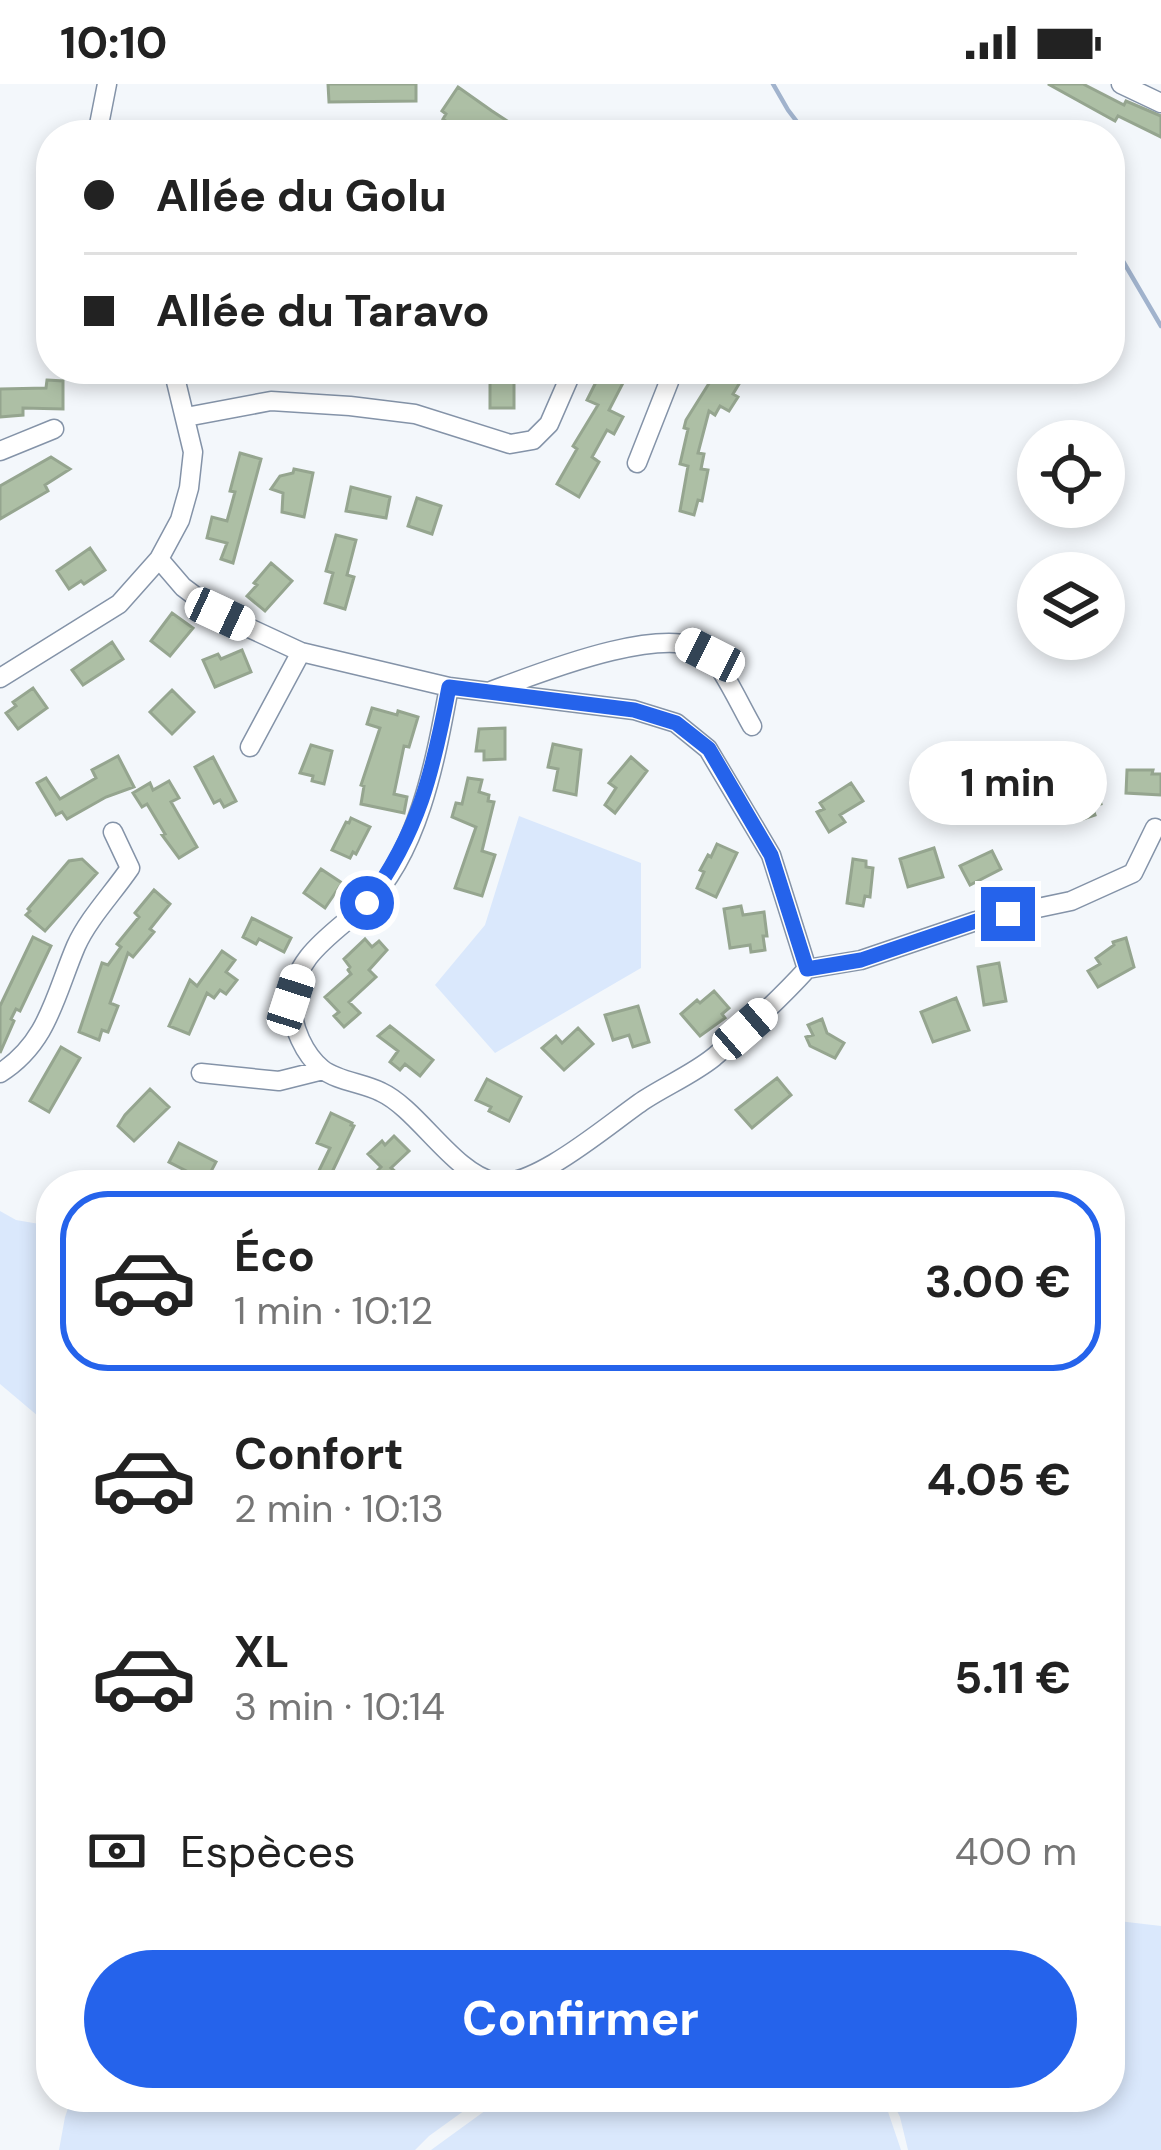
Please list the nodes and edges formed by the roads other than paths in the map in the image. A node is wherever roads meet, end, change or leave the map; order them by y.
1 (106, 84) edge
2 (1121, 84) edge
3 (1161, 103) edge
4 (100, 120) edge
5 (177, 384) edge
6 (566, 384) edge
7 (668, 384) edge
8 (186, 417) junction
9 (54, 429) dead end
10 (0, 451) edge
11 (637, 463) dead end
12 (159, 559) junction
13 (301, 652) junction
14 (0, 678) edge
15 (449, 687) junction
16 (487, 693) junction
17 (752, 726) dead end
18 (250, 747) dead end
19 (1155, 828) dead end
20 (112, 832) dead end
21 (807, 969) junction
22 (322, 1070) junction
23 (201, 1072) dead end
24 (0, 1073) edge
25 (472, 1170) edge
26 (539, 1170) edge

1 - 4 street
2 - 3 street
5 - 8 street
6 - 8 street
7 - 11 street
8 - 12 street
9 - 10 street
12 - 13 street
12 - 14 street
13 - 15 street
13 - 18 street
15 - 16 street
15 - 22 street
16 - 17 street
16 - 21 street
19 - 21 street
20 - 24 street
21 - 26 street
22 - 23 street
22 - 25 street

